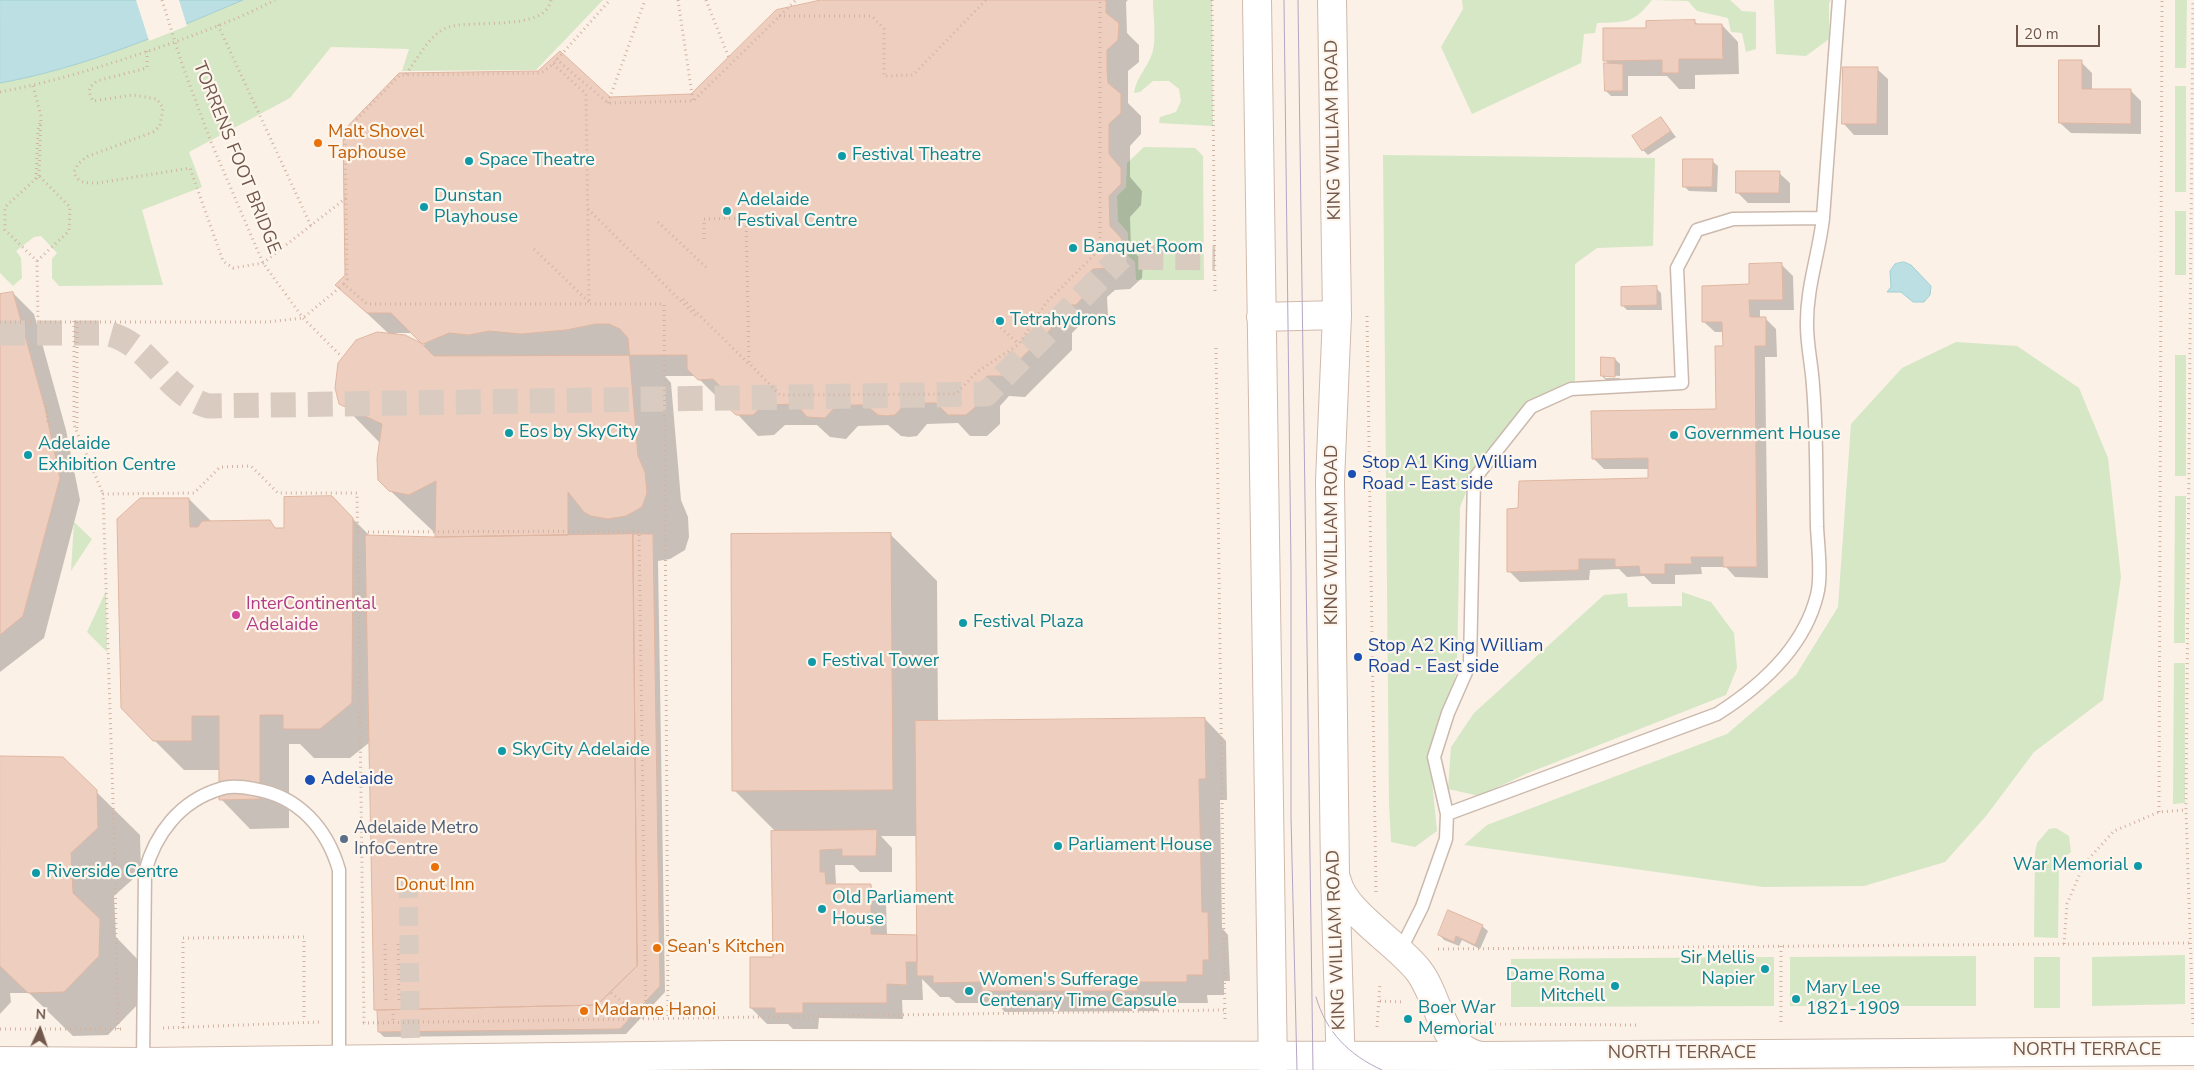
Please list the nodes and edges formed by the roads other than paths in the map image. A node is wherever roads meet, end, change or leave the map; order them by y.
1 (1257, 0) edge
2 (1332, 0) edge
3 (1839, 0) edge
4 (1823, 218) junction
5 (1337, 316) junction
6 (1261, 317) junction
7 (1447, 814) junction
8 (1335, 874) junction
9 (1400, 951) junction
10 (2194, 1050) edge
11 (1483, 1056) junction
12 (338, 1060) junction
13 (143, 1062) junction
14 (1273, 1063) edge
15 (1341, 1063) edge
16 (5, 1064) edge

1 - 6 main road
2 - 5 main road, KING WILLIAM ROAD
3 - 4 lane
4 - 7 lane
4 - 7 lane
5 - 6 main road
5 - 8 main road, KING WILLIAM ROAD
6 - 14 main road
7 - 9 lane
8 - 9 main road
8 - 15 main road, KING WILLIAM ROAD
9 - 11 main road
10 - 11 main road, NORTH TERRACE
11 - 15 main road, NORTH TERRACE
12 - 13 main road, NORTH TERRACE
12 - 13 lane
12 - 14 main road, NORTH TERRACE
13 - 16 main road, NORTH TERRACE
14 - 15 main road, NORTH TERRACE

